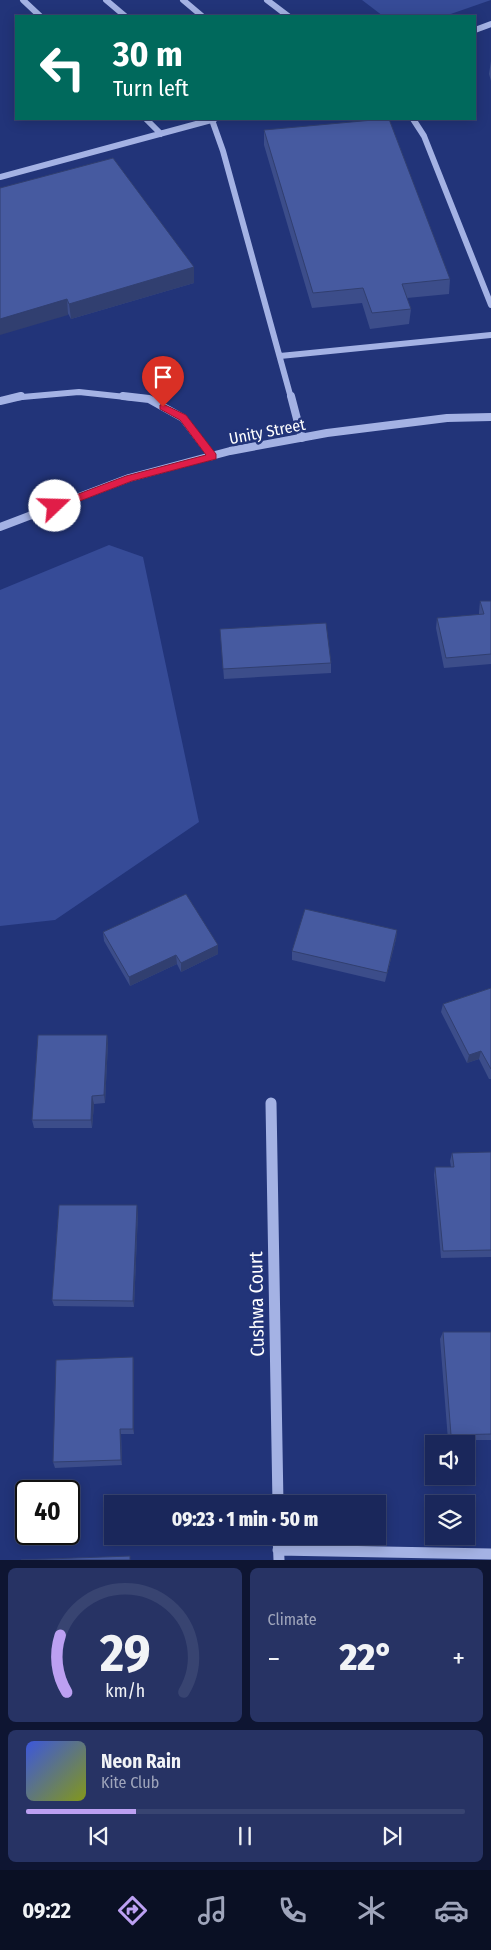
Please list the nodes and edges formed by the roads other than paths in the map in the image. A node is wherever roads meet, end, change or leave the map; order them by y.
1 (23, 0) edge
2 (106, 0) edge
3 (183, 0) edge
4 (267, 0) edge
5 (39, 15) edge
6 (124, 15) edge
7 (201, 15) edge
8 (287, 15) edge
9 (491, 24) edge
10 (476, 30) edge
11 (147, 120) edge
12 (210, 120) edge
13 (214, 120) edge
14 (414, 120) edge
15 (161, 134) junction
16 (0, 178) edge
17 (491, 305) edge
18 (491, 336) edge
19 (280, 356) junction
20 (0, 401) edge
21 (491, 417) edge
22 (302, 438) junction
23 (212, 456) junction
24 (0, 527) edge
25 (271, 1103) dead end
26 (278, 1495) edge
27 (491, 1554) edge
28 (279, 1555) edge

1 - 5 street
2 - 6 street
3 - 7 street
4 - 8 street
9 - 10 street
11 - 15 street
12 - 15 street
13 - 19 street
14 - 17 street
15 - 16 street
18 - 19 street
19 - 22 street
20 - 23 street
21 - 22 street, Unity Street
22 - 23 street, Unity Street
23 - 24 street, Unity Street
25 - 26 street, Cushwa Court
27 - 28 street

